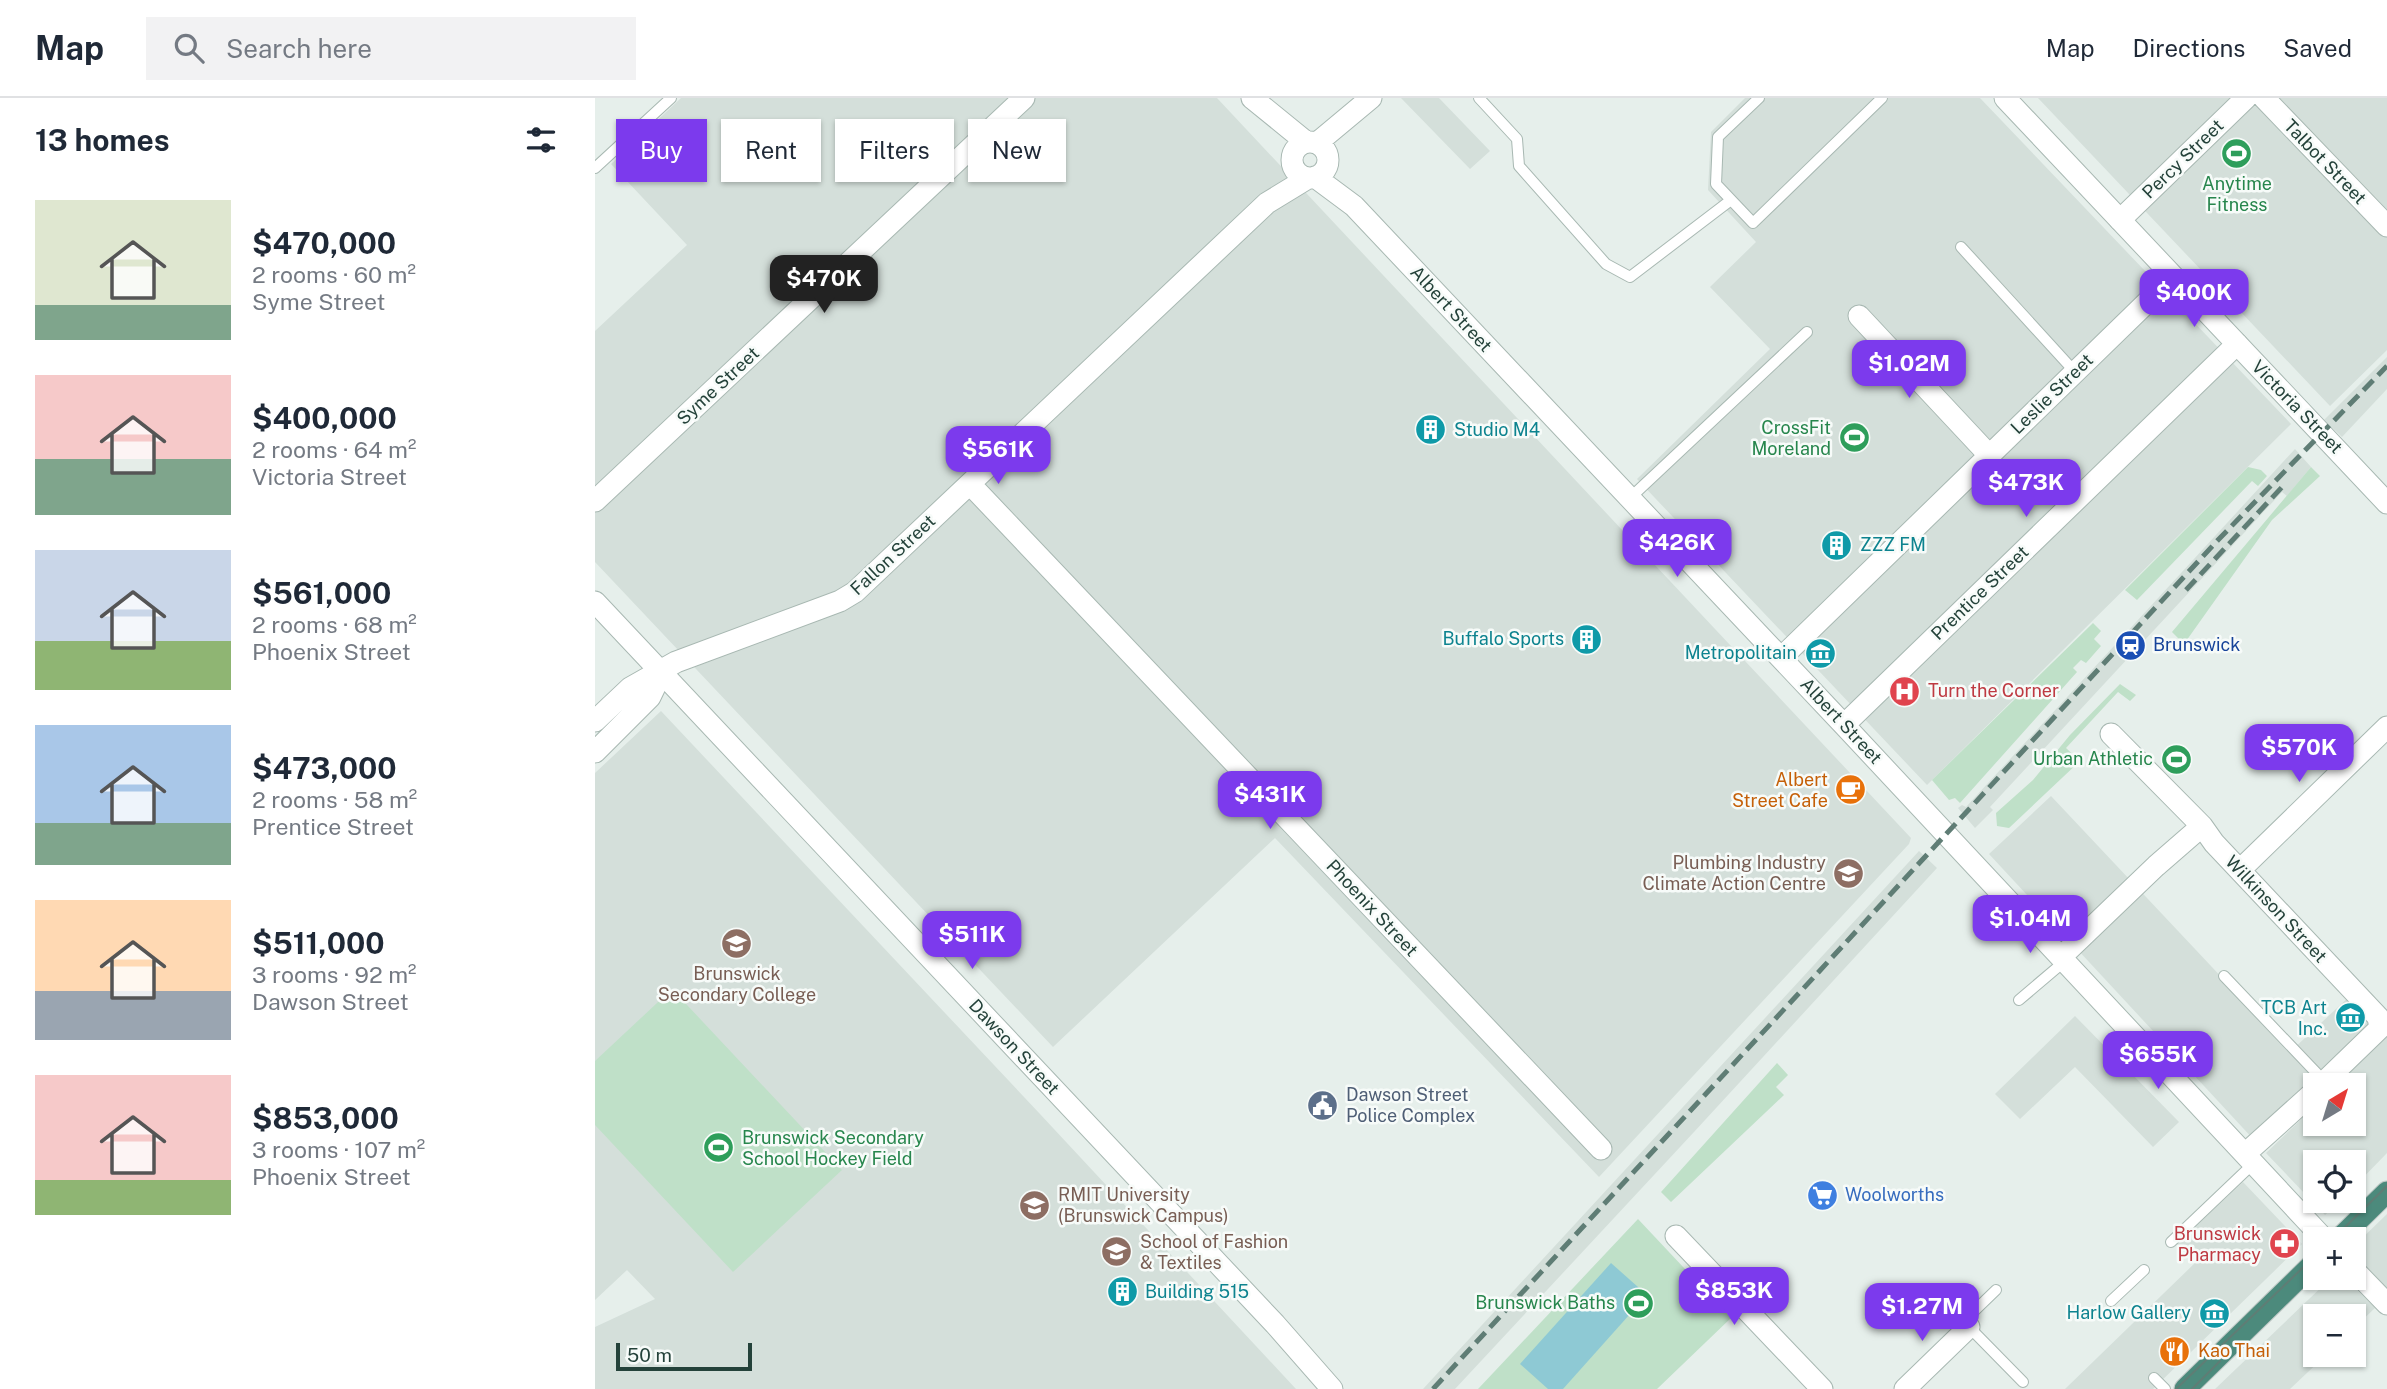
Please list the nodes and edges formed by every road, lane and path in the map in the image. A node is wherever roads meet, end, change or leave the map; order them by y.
1 (671, 98) edge
2 (1024, 98) edge
3 (1371, 98) edge
4 (1479, 98) edge
5 (1759, 98) edge
6 (1882, 98) edge
7 (2005, 98) edge
8 (2246, 98) edge
9 (2264, 98) edge
10 (1258, 104) edge
11 (1311, 160) junction
12 (595, 168) edge
13 (1731, 200) junction
14 (2120, 220) junction
15 (2387, 226) edge
16 (1961, 247) dead end
17 (2173, 277) junction
18 (1859, 316) dead end
19 (1807, 332) dead end
20 (2237, 344) junction
21 (2075, 372) junction
22 (1989, 455) junction
23 (970, 484) junction
24 (1629, 499) junction
25 (595, 501) edge
26 (2387, 503) edge
27 (595, 602) edge
28 (1781, 658) junction
29 (662, 672) junction
30 (595, 721) edge
31 (1844, 725) junction
32 (2387, 727) edge
33 (2111, 734) dead end
34 (595, 752) edge
35 (2203, 827) junction
36 (2240, 870) junction
37 (2063, 959) junction
38 (2224, 976) dead end
39 (2019, 1000) dead end
40 (2383, 1026) edge
41 (2309, 1073) edge
42 (2334, 1073) edge
43 (2303, 1103) edge
44 (1601, 1150) dead end
45 (2250, 1158) junction
46 (2387, 1192) edge
47 (2313, 1227) edge
48 (2351, 1227) edge
49 (1677, 1236) dead end
50 (2171, 1242) dead end
51 (2144, 1270) dead end
52 (2303, 1274) edge
53 (2366, 1282) edge
54 (1996, 1290) dead end
55 (2111, 1301) dead end
56 (2387, 1304) edge
57 (1969, 1327) junction
58 (1317, 1370) junction
59 (2154, 1378) dead end
60 (2023, 1382) dead end
61 (1332, 1389) edge
62 (1340, 1389) edge
63 (1822, 1389) edge
64 (1905, 1389) edge
65 (2165, 1389) edge
66 (2185, 1389) edge

1 - 12 lane
2 - 25 street, Syme Street
3 - 11 street, Fallon Street
4 - 13 lane
5 - 13 lane
6 - 13 lane
7 - 14 street, Victoria Street
8 - 14 street, Percy Street
9 - 15 street, Talbot Street
10 - 11 street, Albert Street
11 - 23 street, Fallon Street
11 - 24 street, Albert Street
14 - 17 street, Victoria Street
16 - 21 lane
17 - 20 street, Victoria Street
17 - 21 street, Leslie Street
18 - 22 street
19 - 24 lane
20 - 26 street, Victoria Street
20 - 31 street, Prentice Street
21 - 22 street, Leslie Street
22 - 28 street, Leslie Street
23 - 29 street, Fallon Street
23 - 44 street, Phoenix Street
24 - 28 street, Albert Street
27 - 29 street, Dawson Street
28 - 31 street, Albert Street
29 - 30 street, Fallon Street
29 - 34 street
29 - 58 street, Dawson Street
31 - 37 street, Albert Street
32 - 36 street
33 - 35 street, Wilkinson Street
35 - 36 street, Wilkinson Street
35 - 37 street
36 - 40 street, Wilkinson Street
37 - 39 lane
37 - 45 street, Albert Street
38 - 41 lane
40 - 42 street, Wilkinson Street
43 - 45 street, Wilkinson Street
45 - 47 street, Albert Street
45 - 50 lane
46 - 48 highway
49 - 63 street
51 - 55 lane
52 - 66 highway
53 - 56 street
54 - 57 lane
57 - 60 lane
57 - 64 street
58 - 61 street, Dawson Street
58 - 62 street, Dawson Street
59 - 65 lane

